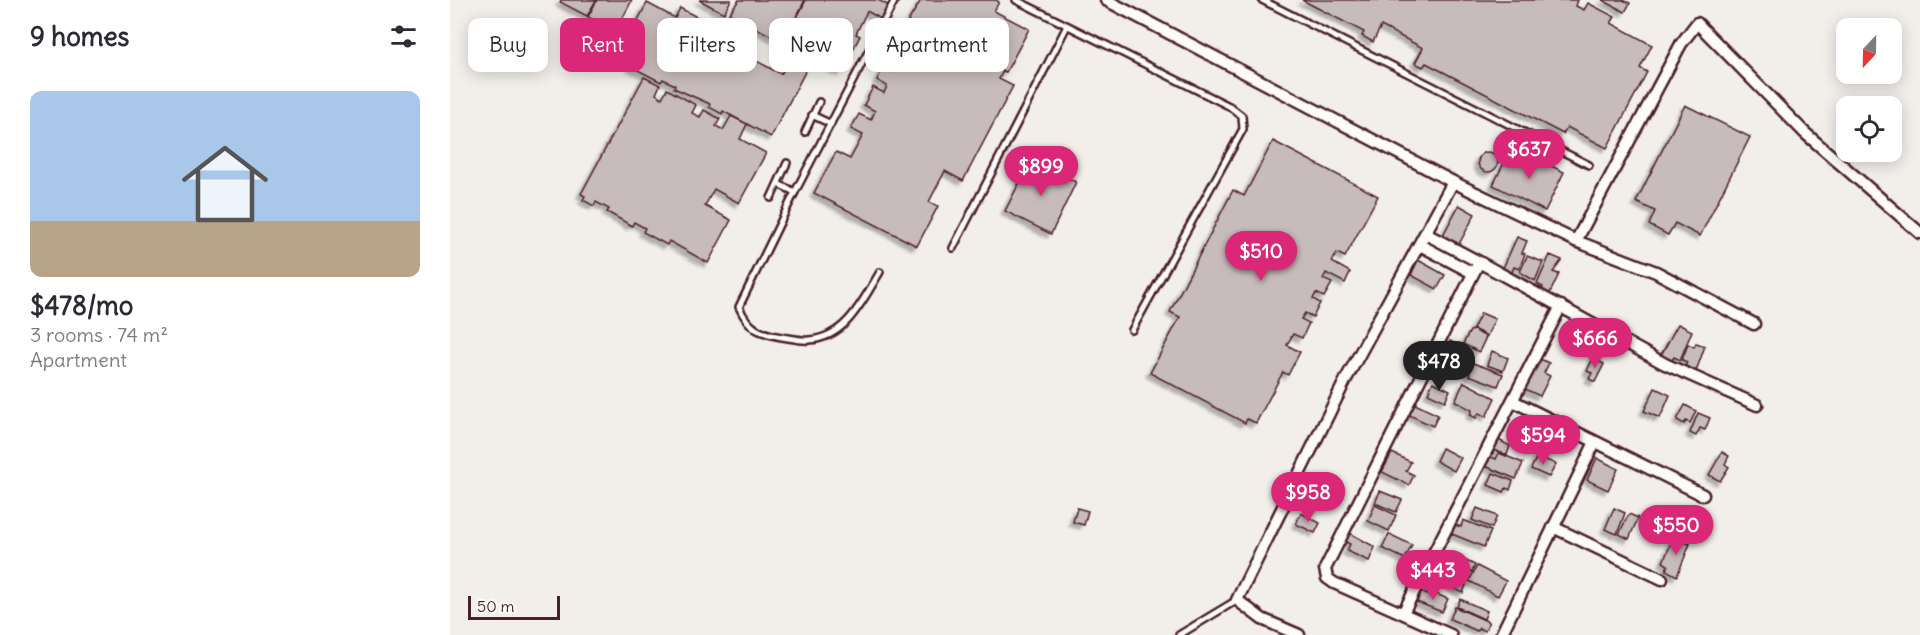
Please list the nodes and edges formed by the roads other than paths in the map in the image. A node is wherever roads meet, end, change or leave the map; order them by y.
1 (895, 0) edge
2 (1016, 0) edge
3 (1106, 0) edge
4 (1262, 0) edge
5 (1067, 26) junction
6 (819, 102) dead end
7 (812, 115) junction
8 (831, 124) junction
9 (805, 132) dead end
10 (787, 163) dead end
11 (1589, 165) dead end
12 (1453, 182) junction
13 (778, 184) junction
14 (795, 192) junction
15 (771, 198) dead end
16 (1920, 233) edge
17 (1426, 234) junction
18 (1576, 241) junction
19 (1420, 245) junction
20 (953, 248) dead end
21 (1479, 262) junction
22 (880, 272) dead end
23 (1473, 273) junction
24 (1561, 306) junction
25 (1754, 324) dead end
26 (1132, 330) dead end
27 (1513, 401) junction
28 (1757, 405) dead end
29 (1595, 442) junction
30 (1703, 495) dead end
31 (1553, 527) junction
32 (1662, 579) dead end
33 (1237, 600) junction
34 (1403, 614) junction
35 (1179, 635) edge
36 (1299, 635) edge
37 (1451, 635) edge
38 (1501, 635) edge

1 - 8 lane
2 - 5 lane
3 - 12 street
4 - 11 lane
5 - 20 lane
5 - 26 lane
6 - 7 lane
7 - 8 lane
7 - 9 lane
8 - 14 lane
10 - 13 lane
12 - 17 street
12 - 18 street
13 - 14 lane
13 - 15 lane
14 - 22 lane
16 - 18 street
17 - 19 street
17 - 21 street
18 - 25 street
19 - 23 street
19 - 33 street
21 - 23 street
21 - 24 street
23 - 34 street
24 - 27 street
24 - 28 street
27 - 29 street
27 - 34 street
29 - 30 street
29 - 31 street
31 - 32 street
31 - 38 street
33 - 35 lane
33 - 36 street
34 - 37 street

